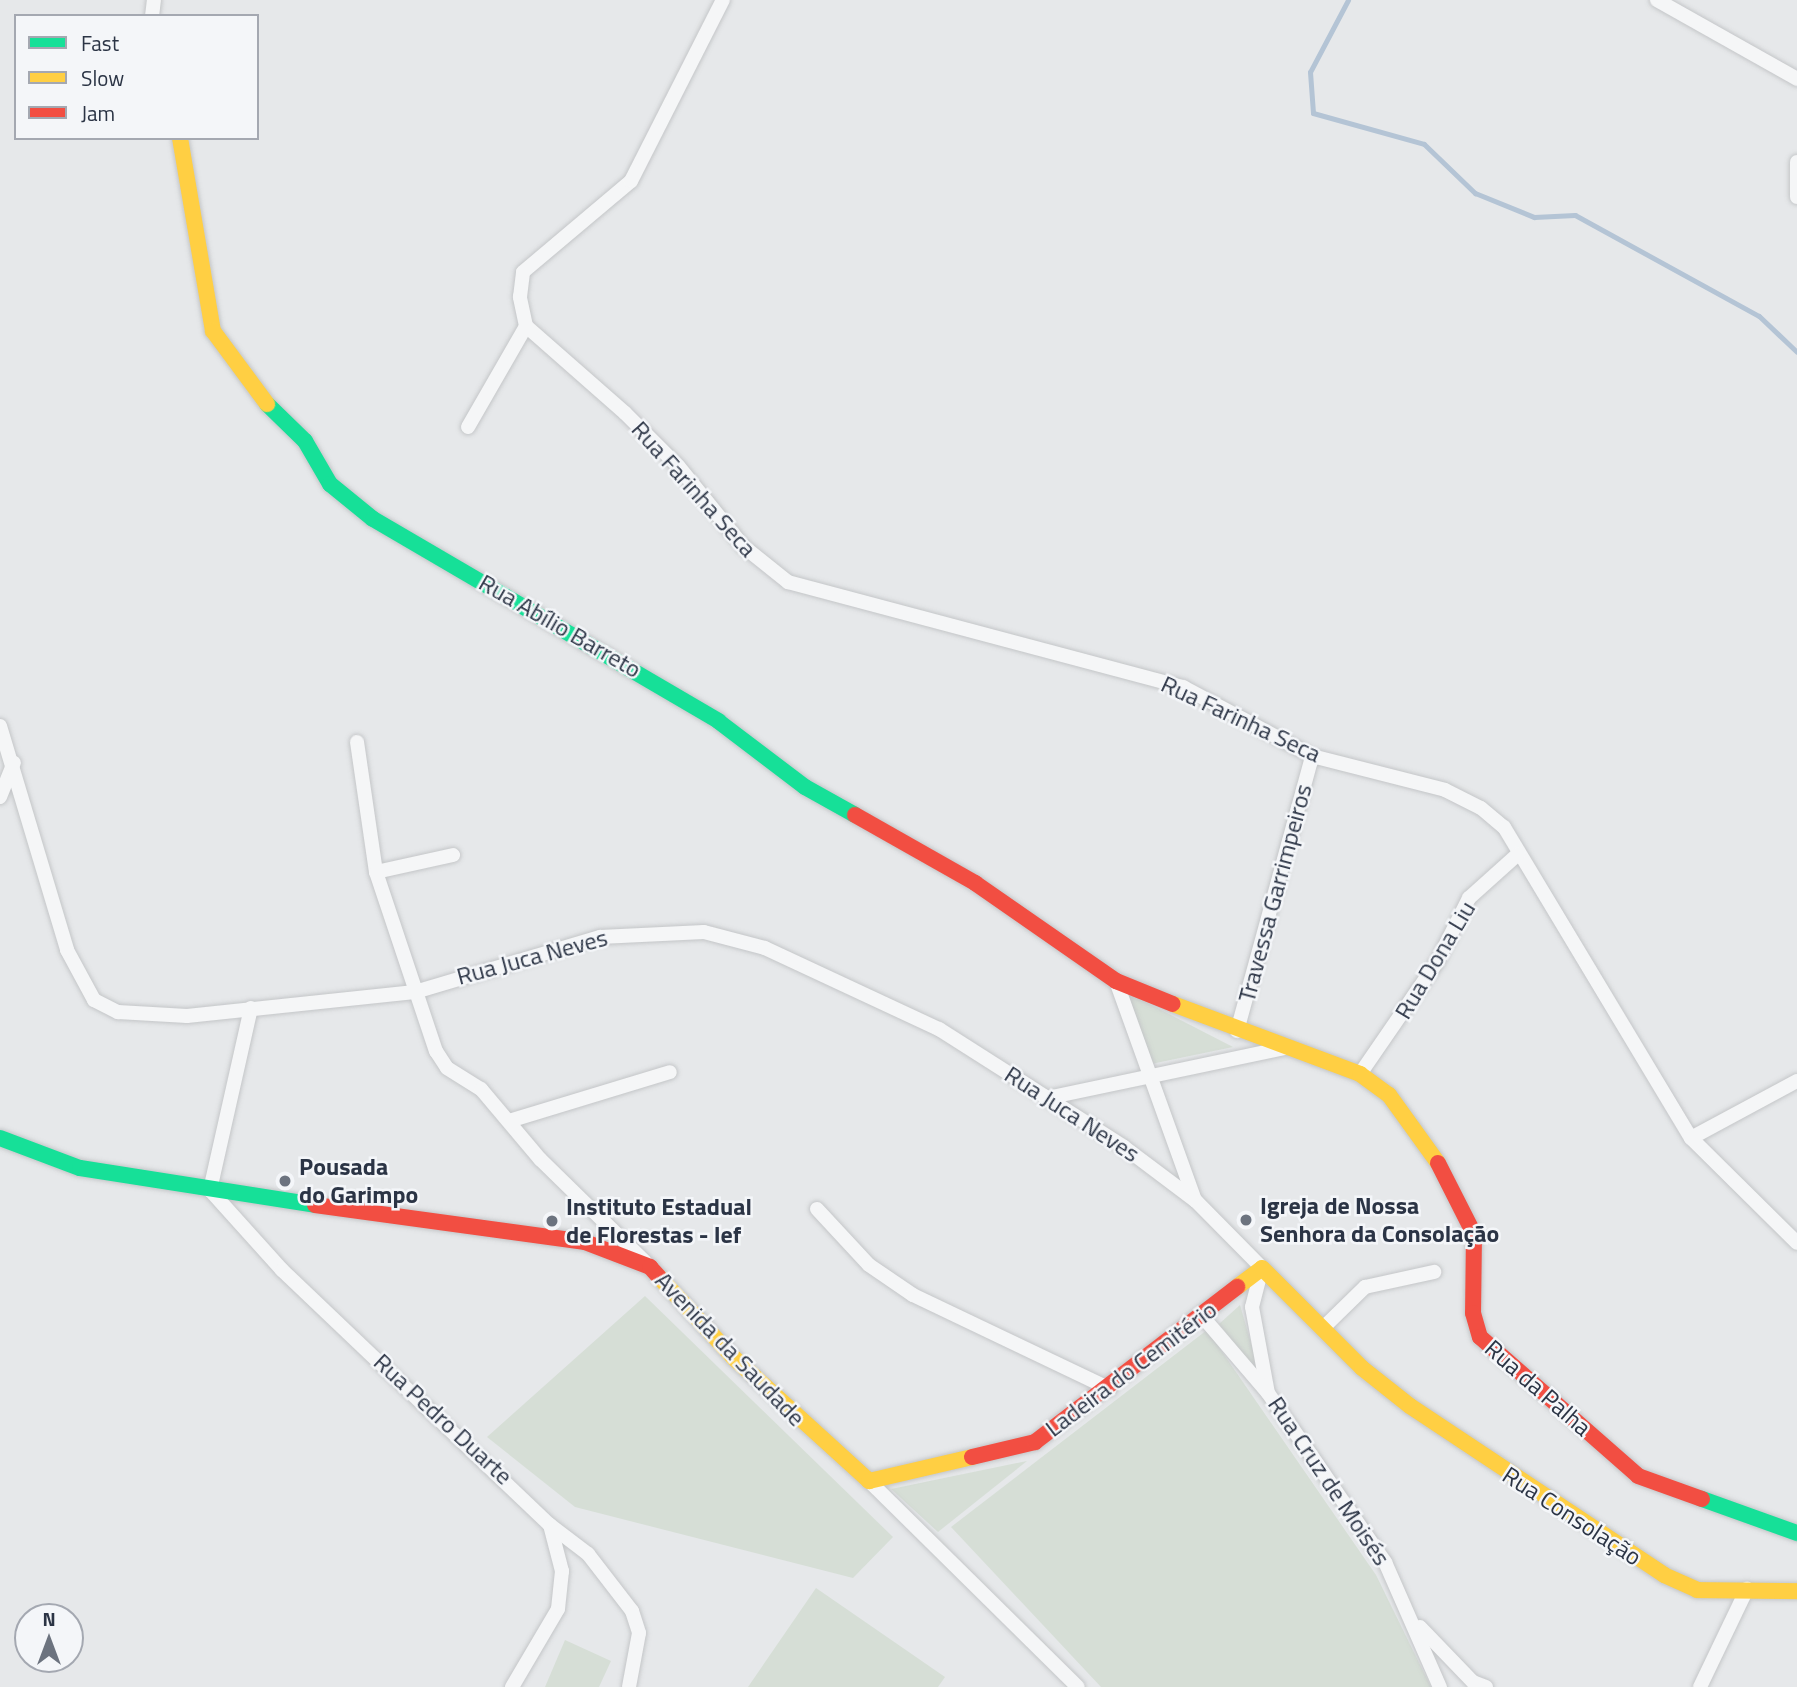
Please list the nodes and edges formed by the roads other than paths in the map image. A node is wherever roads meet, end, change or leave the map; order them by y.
1 (723, 0) edge
2 (1657, 0) edge
3 (1797, 79) edge
4 (180, 140) edge
5 (1797, 162) edge
6 (1797, 197) edge
7 (526, 326) junction
8 (468, 427) dead end
9 (0, 726) edge
10 (358, 743) dead end
11 (1312, 756) junction
12 (14, 762) junction
13 (0, 797) edge
14 (1518, 853) junction
15 (453, 855) dead end
16 (376, 872) junction
17 (1116, 981) junction
18 (415, 992) junction
19 (251, 1008) junction
20 (1237, 1031) junction
21 (1295, 1046) junction
22 (670, 1072) dead end
23 (1147, 1074) junction
24 (1360, 1074) junction
25 (1797, 1081) edge
26 (1047, 1098) junction
27 (509, 1121) junction
28 (0, 1138) edge
29 (1691, 1138) junction
30 (210, 1190) junction
31 (1196, 1201) junction
32 (817, 1209) dead end
33 (1797, 1243) edge
34 (650, 1267) junction
35 (1262, 1268) junction
36 (1434, 1272) dead end
37 (1202, 1316) junction
38 (1323, 1328) junction
39 (1111, 1390) junction
40 (1268, 1393) junction
41 (869, 1480) junction
42 (550, 1525) junction
43 (1797, 1533) edge
44 (1747, 1589) junction
45 (1797, 1591) edge
46 (1417, 1624) junction
47 (512, 1687) edge
48 (629, 1687) edge
49 (1078, 1687) edge
50 (1440, 1687) edge
51 (1486, 1687) edge
52 (1700, 1687) edge

1 - 7 street
2 - 3 street
4 - 17 street, Rua Abílio Barreto
5 - 6 street
7 - 8 street
7 - 11 street, Rua Farinha Seca
9 - 12 street, Rua Juca Neves
10 - 16 street
11 - 14 street, Rua Farinha Seca
11 - 20 street, Travessa Garrimpeiros
12 - 13 street
12 - 19 street, Rua Juca Neves
14 - 24 street, Rua Dona Liu
14 - 29 street, Rua Farinha Seca
15 - 16 street
16 - 18 street
17 - 20 street, Rua Abílio Barreto
17 - 23 street
18 - 19 street, Rua Juca Neves
18 - 26 street, Rua Juca Neves
18 - 27 street
19 - 30 street
20 - 21 street, Rua da Palha
21 - 23 street
21 - 24 street, Rua da Palha
22 - 27 street
23 - 26 street
23 - 31 street
24 - 43 street, Rua da Palha
25 - 29 street
26 - 31 street, Rua Juca Neves
27 - 34 street
28 - 30 street, Avenida da Saudade
29 - 33 street, Rua Farinha Seca
30 - 34 street, Avenida da Saudade
30 - 42 street, Rua Pedro Duarte
31 - 35 street
32 - 39 street
34 - 41 street, Avenida da Saudade
35 - 37 street, Ladeira do Cemitério
35 - 38 street, Rua Consolação
35 - 40 street, Rua Cruz de Moisés
36 - 38 street
37 - 39 street, Ladeira do Cemitério
37 - 40 street
38 - 44 street, Rua Consolação
39 - 41 street, Ladeira do Cemitério
40 - 46 street, Rua Cruz de Moisés
41 - 49 street, Avenida da Saudade
42 - 47 street
42 - 48 street, Rua Pedro Duarte
44 - 45 street, Rua Consolação
44 - 52 street
46 - 50 street, Rua Cruz de Moisés
46 - 51 street

